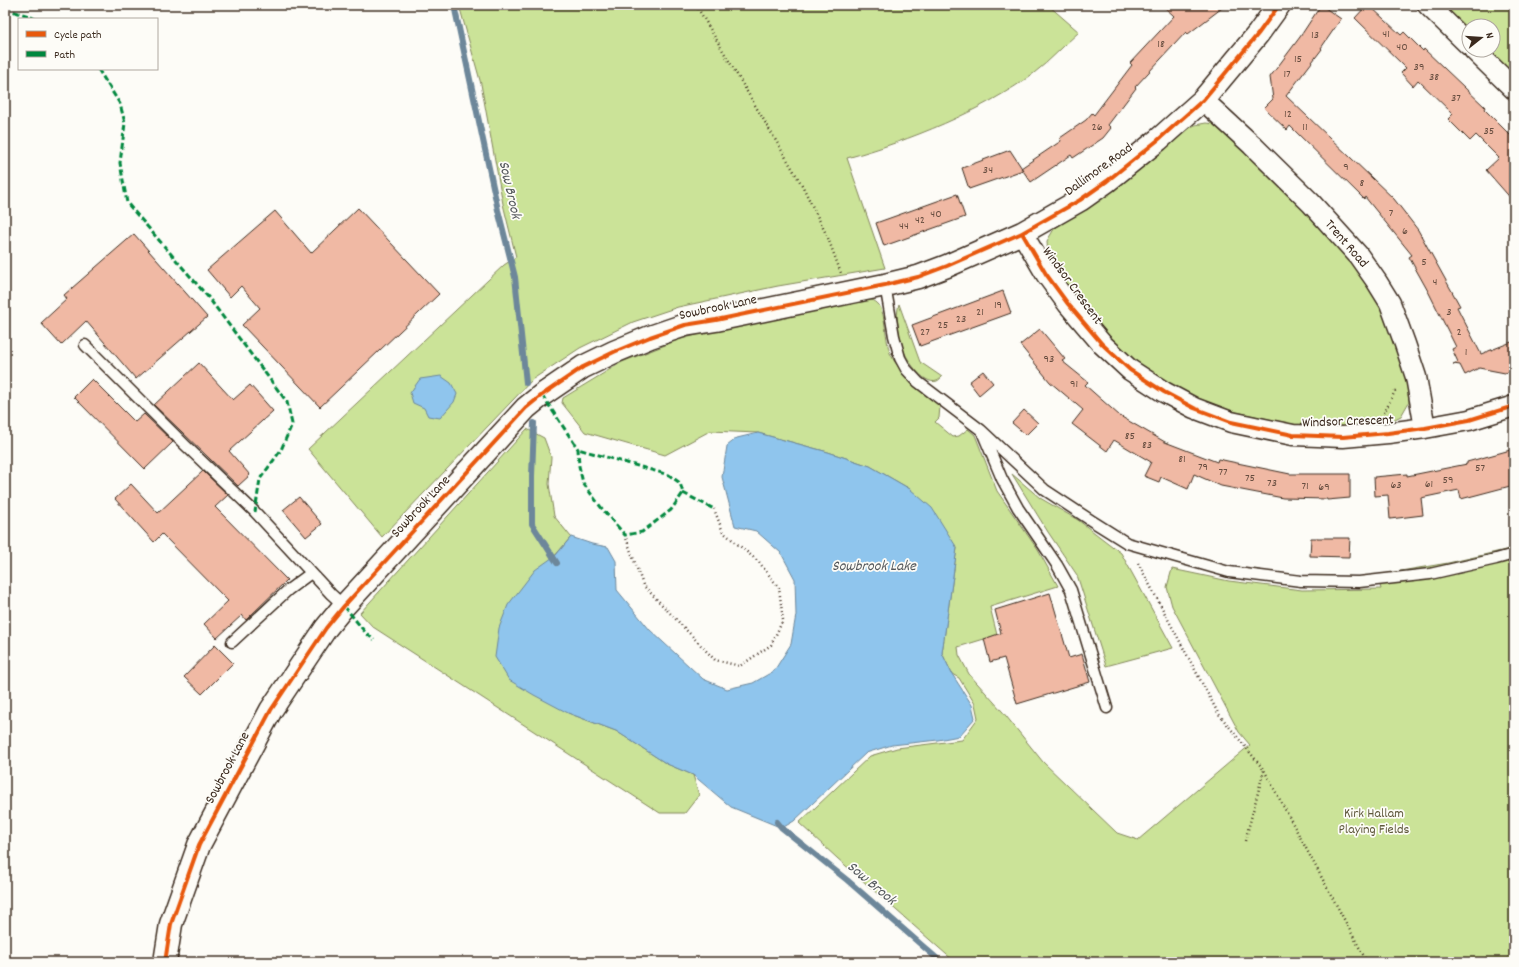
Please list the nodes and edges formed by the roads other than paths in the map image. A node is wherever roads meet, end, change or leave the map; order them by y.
1 (1278, 5) edge
2 (1428, 5) edge
3 (1461, 37) edge
4 (1482, 58) edge
5 (1514, 89) edge
6 (1203, 100) junction
7 (1022, 233) junction
8 (885, 285) junction
9 (85, 345) dead end
10 (1514, 406) edge
11 (1425, 428) junction
12 (981, 430) junction
13 (1514, 554) edge
14 (311, 573) junction
15 (344, 606) junction
16 (232, 642) dead end
17 (1107, 708) dead end
18 (165, 962) edge

1 - 6 street, Dallimore Road
2 - 3 street
4 - 5 street
6 - 7 street, Dallimore Road
6 - 11 street, Trent Road
7 - 8 street, Dallimore Road
7 - 11 street, Windsor Crescent
8 - 12 lane
8 - 15 street, Sowbrook Lane
9 - 14 lane
10 - 11 street, Windsor Crescent
12 - 13 lane
12 - 17 lane
14 - 15 lane
14 - 16 lane
15 - 18 street, Sowbrook Lane

